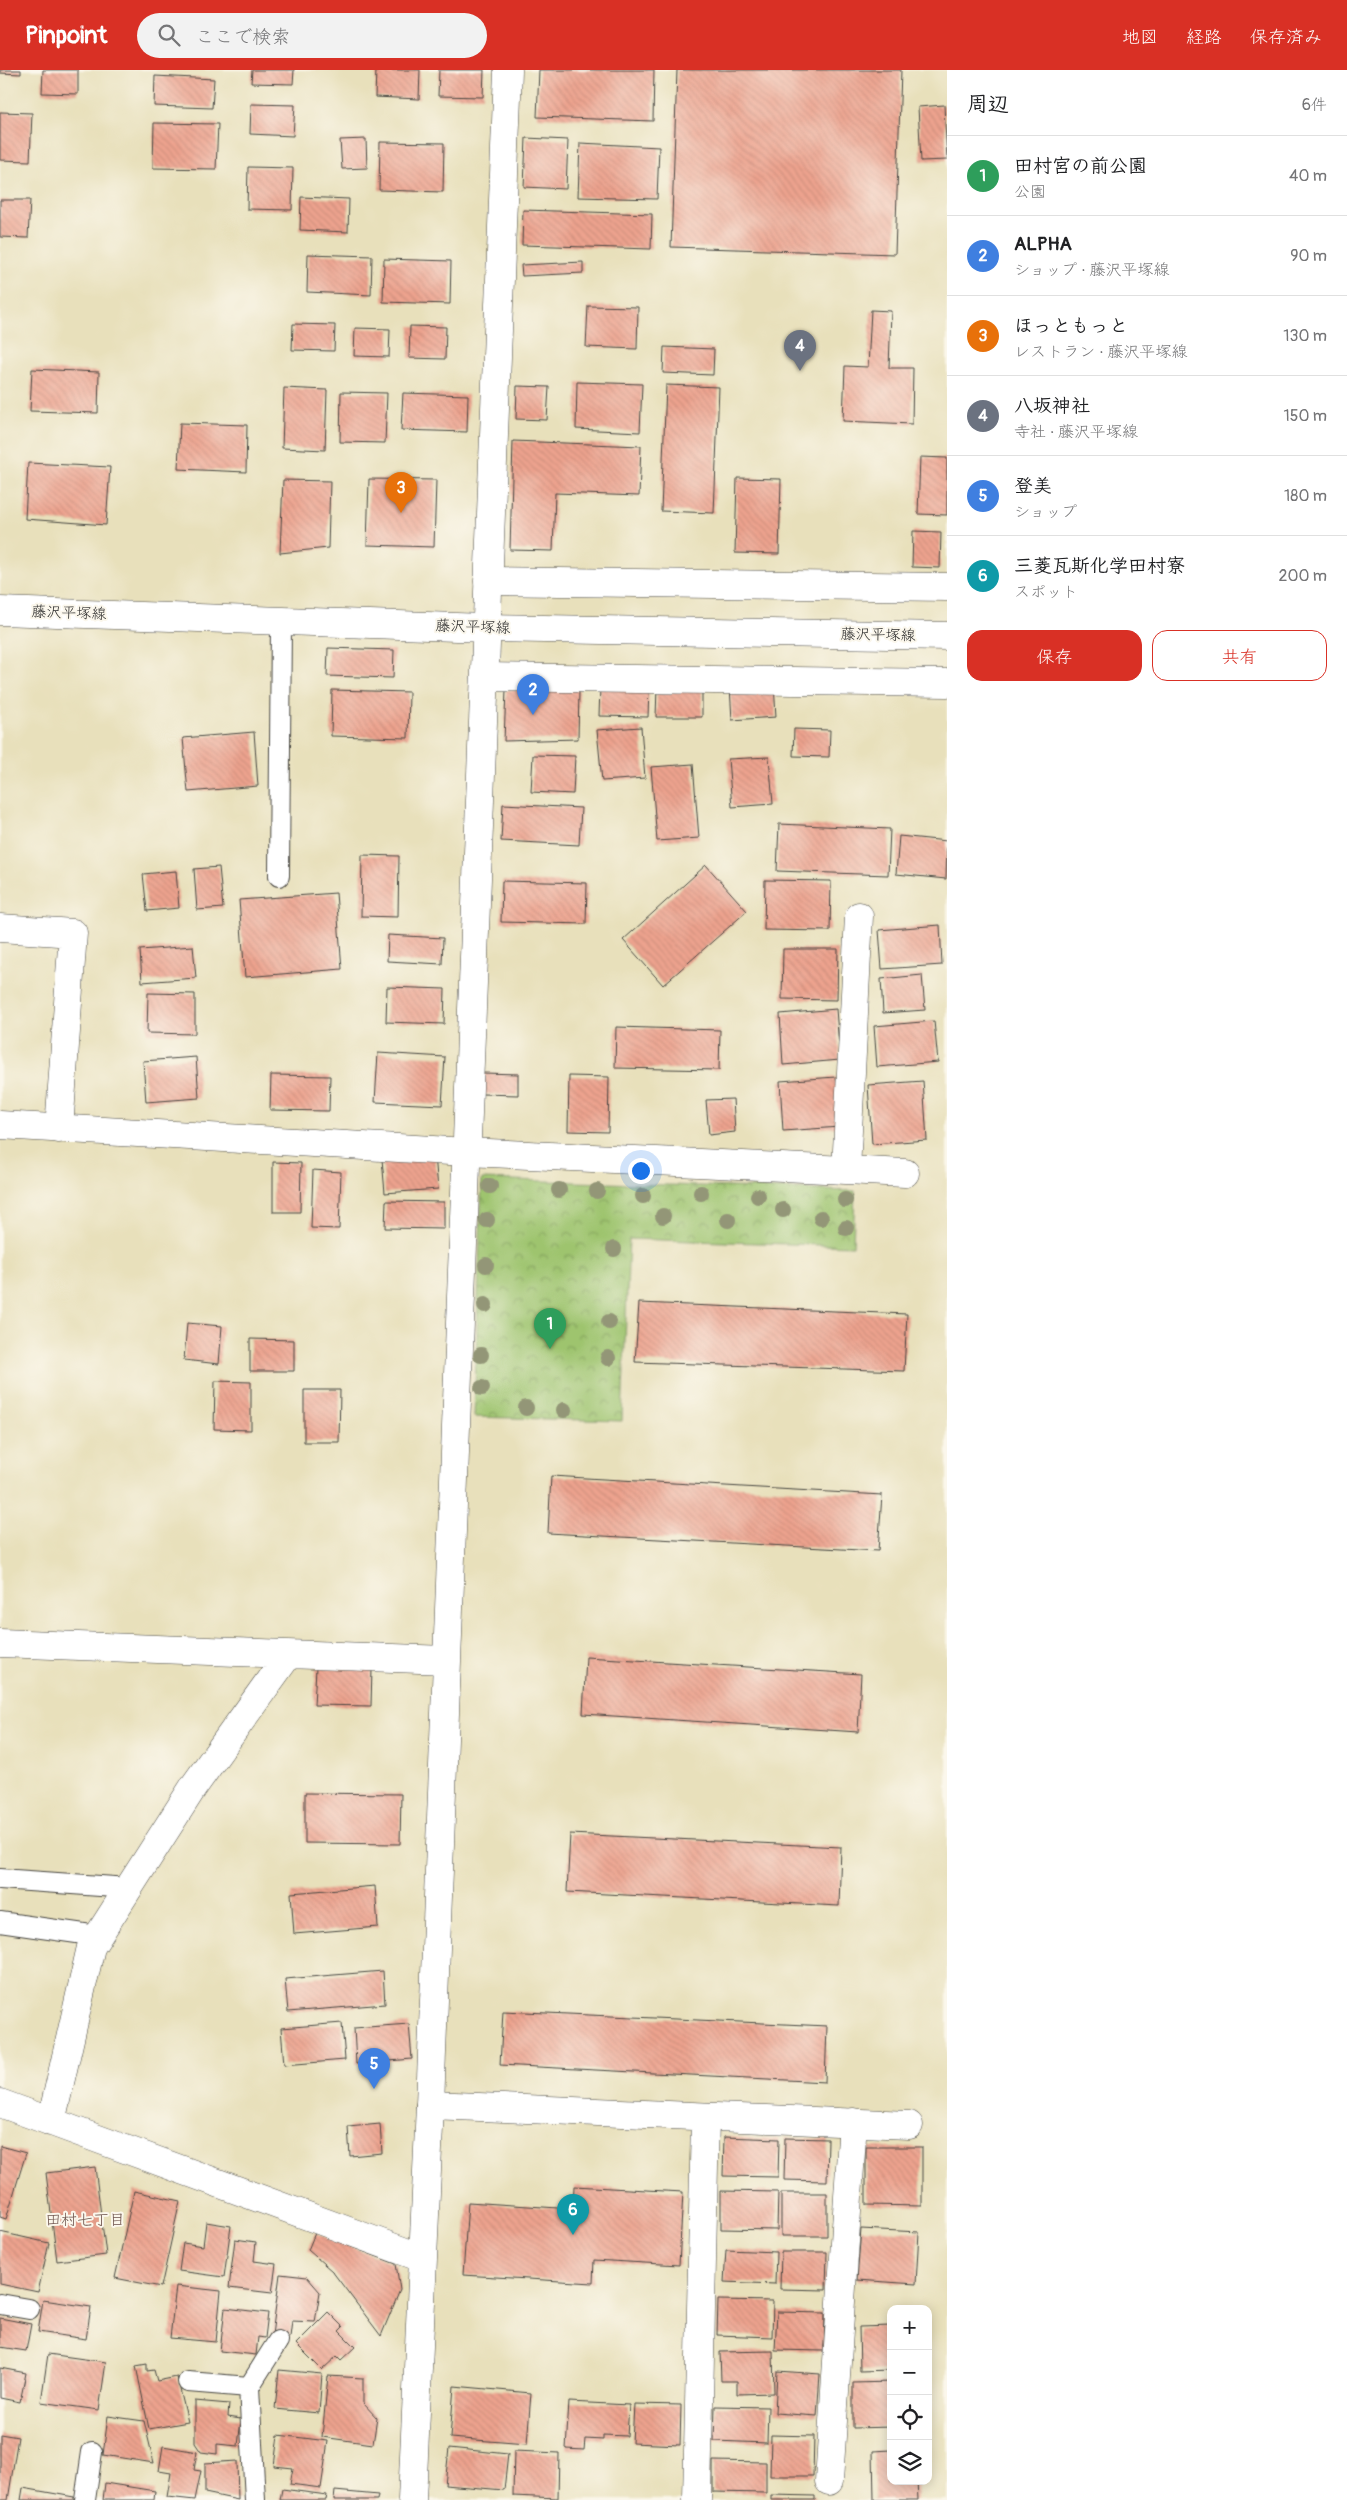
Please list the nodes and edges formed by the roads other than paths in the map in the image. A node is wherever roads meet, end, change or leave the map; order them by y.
1 (508, 70) edge
2 (488, 581) junction
3 (947, 587) edge
4 (0, 611) edge
5 (281, 620) junction
6 (485, 628) junction
7 (947, 636) edge
8 (486, 677) junction
9 (947, 684) edge
10 (279, 876) dead end
11 (859, 916) dead end
12 (0, 928) edge
13 (0, 1126) edge
14 (59, 1129) junction
15 (467, 1152) junction
16 (846, 1170) junction
17 (905, 1172) dead end
18 (0, 1643) edge
19 (288, 1655) junction
20 (446, 1660) junction
21 (0, 1879) edge
22 (129, 1888) junction
23 (0, 1922) edge
24 (98, 1936) junction
25 (0, 2103) edge
26 (430, 2105) junction
27 (705, 2117) junction
28 (51, 2122) junction
29 (853, 2122) junction
30 (909, 2125) dead end
31 (422, 2258) junction
32 (0, 2304) edge
33 (29, 2308) dead end
34 (278, 2341) dead end
35 (188, 2382) dead end
36 (249, 2387) junction
37 (92, 2452) dead end
38 (829, 2482) dead end
39 (85, 2500) edge
40 (255, 2500) edge
41 (412, 2500) edge
42 (697, 2500) edge

1 - 2 street
2 - 3 street
2 - 6 street
4 - 5 street, 藤沢平塚線
5 - 6 street, 藤沢平塚線
5 - 10 lane
6 - 7 street, 藤沢平塚線
6 - 8 street
8 - 9 street
8 - 15 street
11 - 16 street
12 - 14 street
13 - 14 street
14 - 15 street
15 - 16 street
15 - 20 street
16 - 17 street
18 - 19 street
19 - 20 street
19 - 22 street
20 - 26 street
21 - 22 lane
22 - 24 street
23 - 24 lane
24 - 28 street
25 - 28 street
26 - 27 street
26 - 31 street
27 - 29 street
27 - 42 street
28 - 31 street
29 - 30 street
29 - 38 street
31 - 41 street
32 - 33 lane
34 - 36 lane
35 - 36 lane
36 - 40 lane
37 - 39 lane

